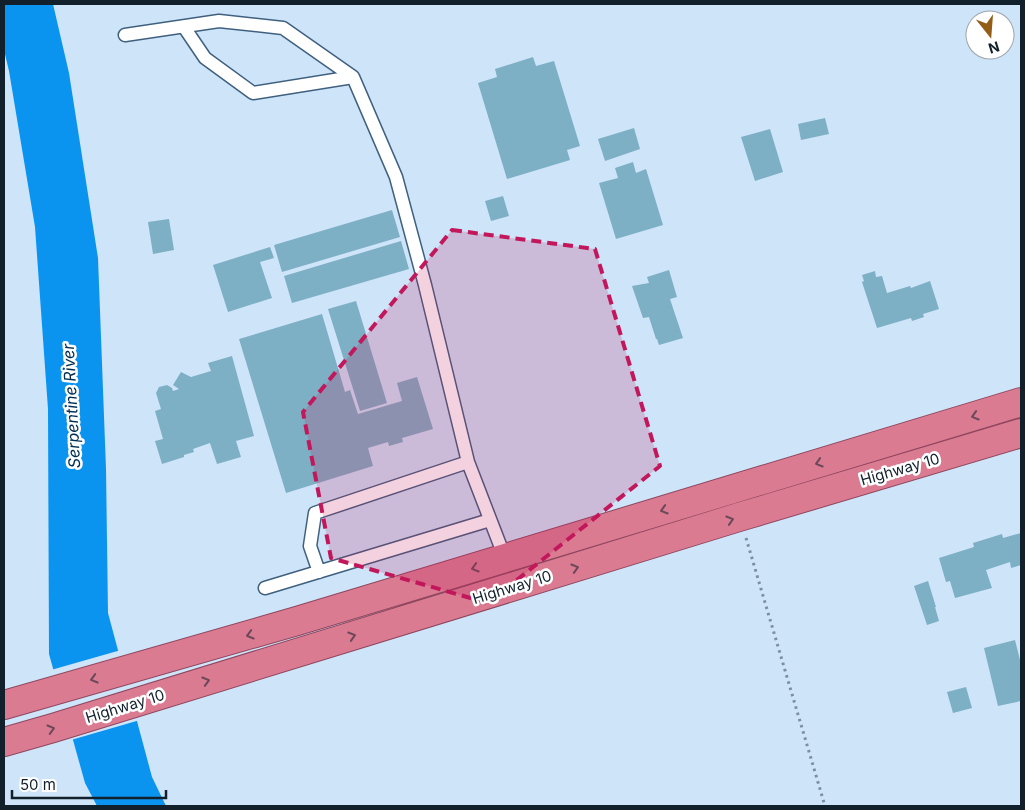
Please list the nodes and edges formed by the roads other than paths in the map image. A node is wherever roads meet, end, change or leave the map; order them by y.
1 (184, 27) junction
2 (125, 35) dead end
3 (353, 77) junction
4 (1021, 402) edge
5 (1021, 433) edge
6 (468, 462) junction
7 (490, 520) junction
8 (505, 558) junction
9 (319, 572) junction
10 (265, 588) dead end
11 (4, 706) edge
12 (4, 742) edge

1 - 2 lane
1 - 3 lane
1 - 3 lane
3 - 6 lane
4 -> 8 highway, Highway 10
12 -> 5 highway, Highway 10
6 - 7 lane
6 - 9 lane
7 - 8 lane
7 - 9 lane
8 -> 11 highway, Highway 10
9 - 10 lane

